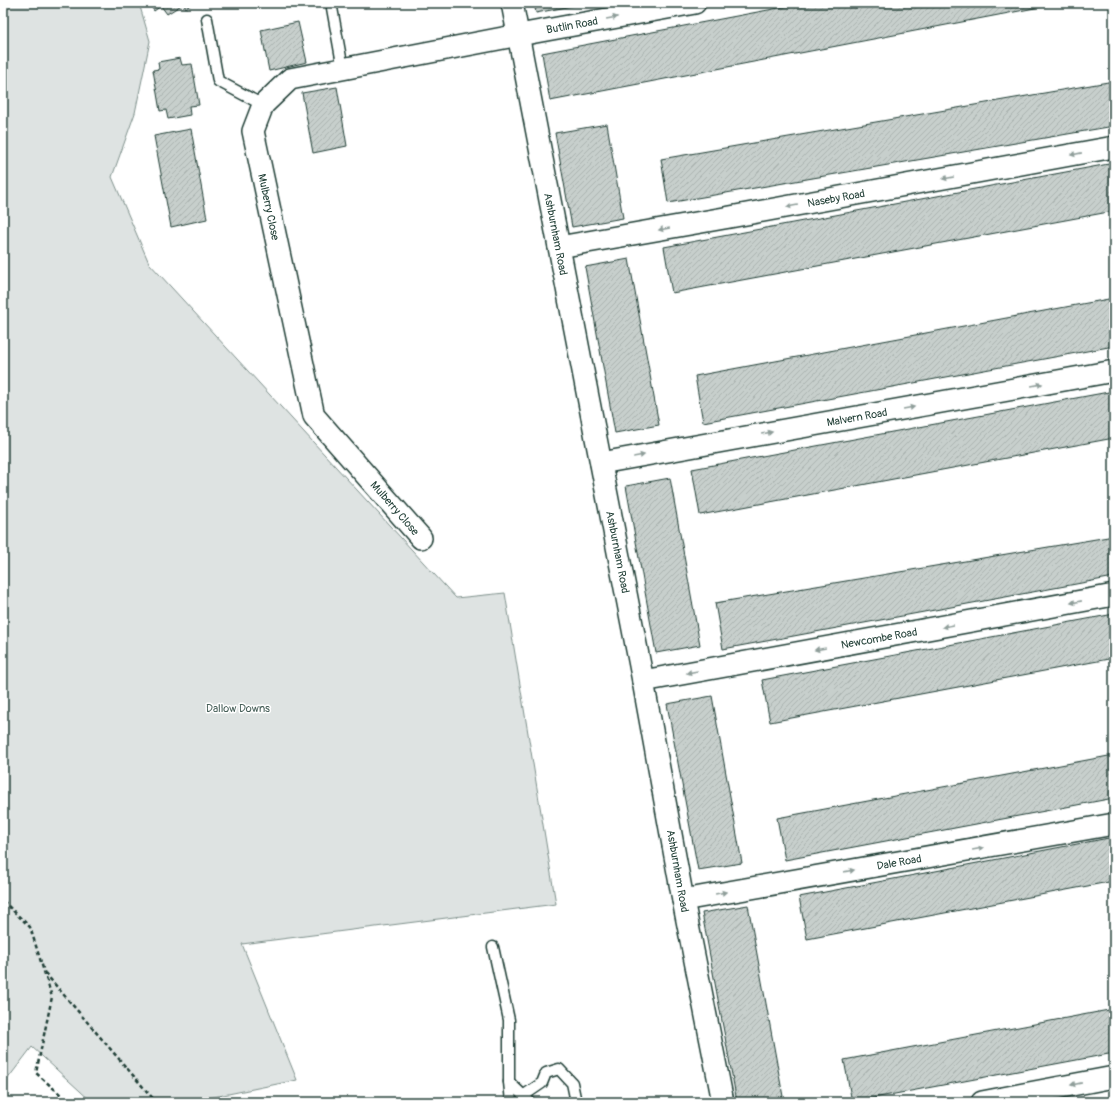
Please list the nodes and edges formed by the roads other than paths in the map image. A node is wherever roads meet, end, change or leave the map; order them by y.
1 (512, 3) edge
2 (696, 3) edge
3 (332, 8) dead end
4 (207, 19) dead end
5 (519, 35) junction
6 (343, 69) junction
7 (263, 105) junction
8 (1114, 147) edge
9 (558, 247) junction
10 (1114, 371) edge
11 (601, 463) junction
12 (421, 538) dead end
13 (1114, 595) edge
14 (643, 681) junction
15 (1114, 824) edge
16 (683, 900) junction
17 (493, 947) dead end
18 (1114, 1077) edge
19 (509, 1082) junction
20 (527, 1099) edge
21 (511, 1102) edge
22 (576, 1102) edge
23 (723, 1102) edge
24 (982, 1102) edge

1 - 5 street, Ashburnham Road
5 -> 2 street, Butlin Road
3 - 6 lane
4 - 7 lane
5 - 6 street, Mulberry Close
5 - 9 street, Ashburnham Road
6 - 7 street, Mulberry Close
7 - 12 street, Mulberry Close
8 -> 9 street, Naseby Road
9 - 11 street, Ashburnham Road
11 -> 10 street, Malvern Road
11 - 14 street, Ashburnham Road
13 -> 14 street, Newcombe Road
14 - 16 street, Ashburnham Road
16 -> 15 street, Dale Road
16 - 23 street, Ashburnham Road
17 - 19 lane
18 -> 24 street
19 - 20 lane
19 - 21 lane
20 - 22 lane

